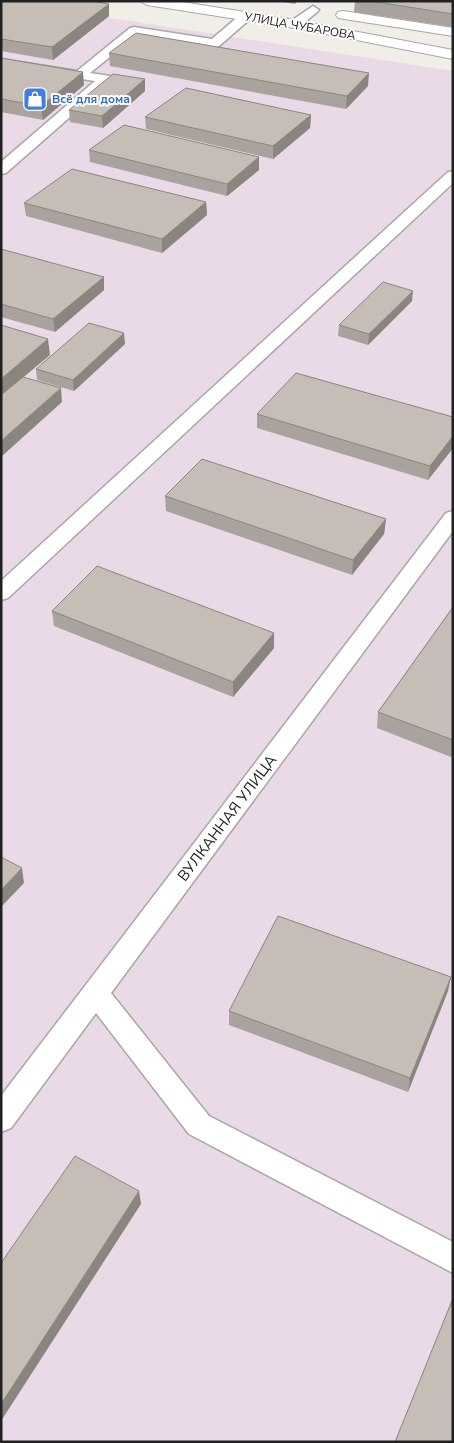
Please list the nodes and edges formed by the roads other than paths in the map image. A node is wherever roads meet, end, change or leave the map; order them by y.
1 (147, 1) edge
2 (294, 7) dead end
3 (313, 10) junction
4 (246, 17) junction
5 (295, 24) junction
6 (453, 32) edge
7 (453, 55) edge
8 (1, 63) edge
9 (80, 75) junction
10 (1, 170) edge
11 (453, 175) edge
12 (453, 517) edge
13 (1, 593) edge
14 (96, 993) junction
15 (1, 1119) edge
16 (453, 1258) edge

1 - 4 street, УЛИЦА ЧУБАРОВА
2 - 3 street, УЛИЦА ЧУБАРОВА
3 - 5 lane
3 - 6 street, УЛИЦА ЧУБАРОВА
4 - 5 street, УЛИЦА ЧУБАРОВА
4 - 9 lane
5 - 7 street, УЛИЦА ЧУБАРОВА
8 - 9 lane
9 - 10 lane
11 - 13 lane
12 - 14 lane, ВУЛКАННАЯ УЛИЦА
14 - 15 lane, ВУЛКАННАЯ УЛИЦА
14 - 16 lane

